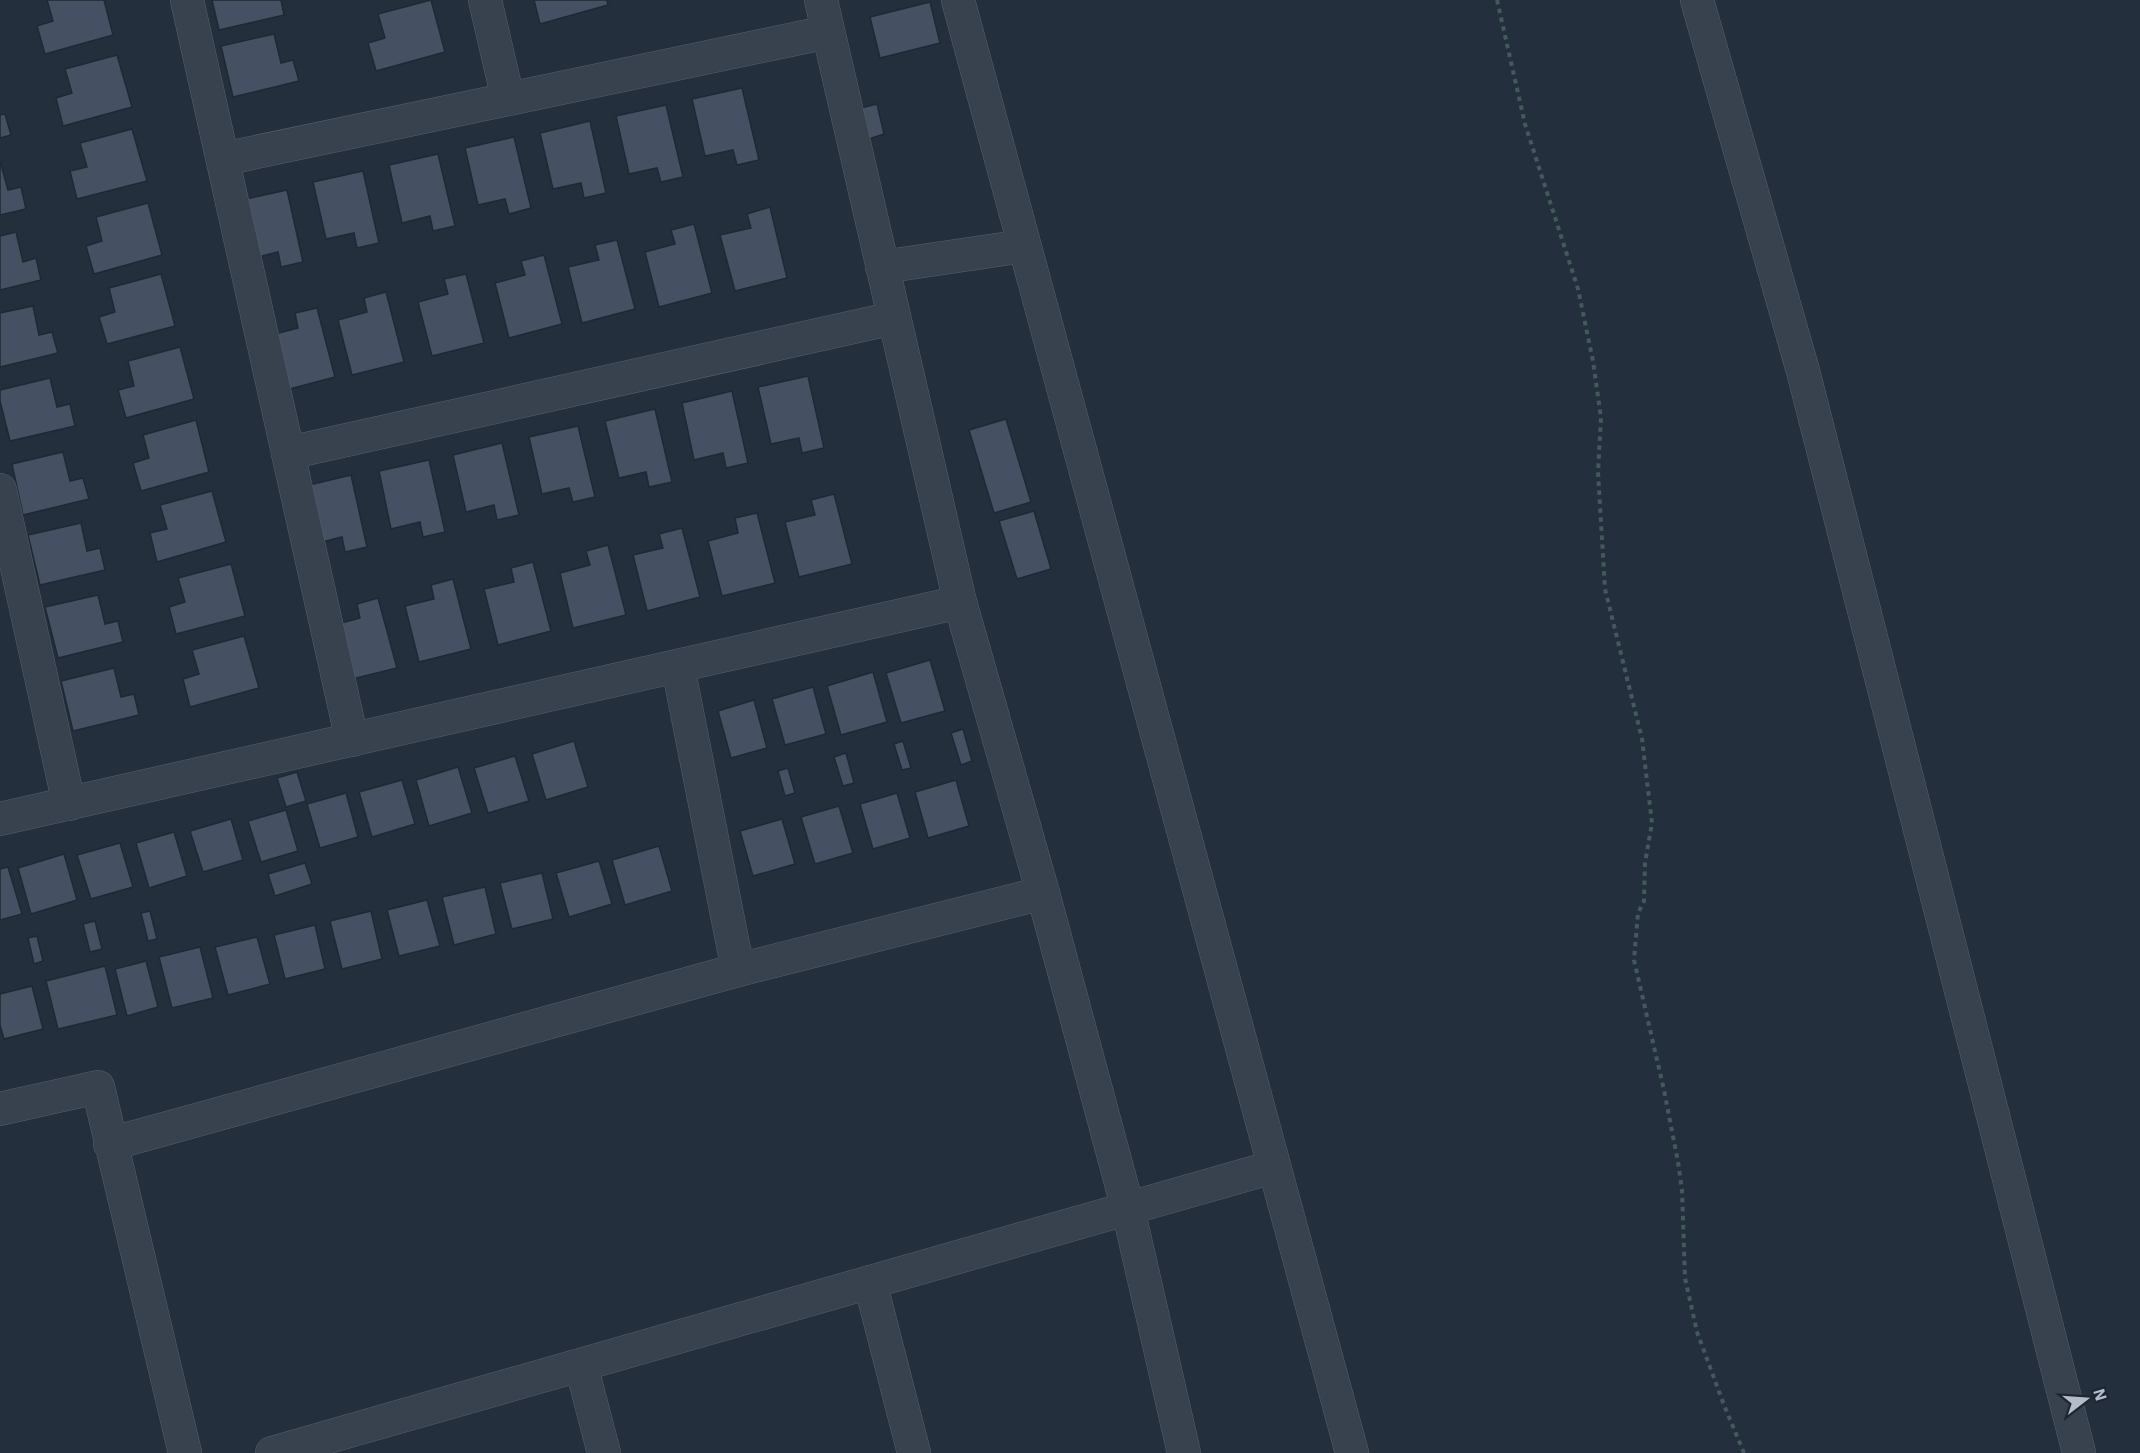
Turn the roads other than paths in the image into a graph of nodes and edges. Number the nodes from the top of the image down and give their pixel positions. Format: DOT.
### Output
graph roads {
  1 [pos="187,0"];
  2 [pos="485,0"];
  3 [pos="821,0"];
  4 [pos="958,0"];
  5 [pos="1697,0"];
  6 [pos="828,32"];
  7 [pos="507,99"];
  8 [pos="223,159"];
  9 [pos="1024,246"];
  10 [pos="882,267"];
  11 [pos="894,318"];
  12 [pos="288,453"];
  13 [pos="0,490"];
  14 [pos="960,602"];
  15 [pos="678,667"];
  16 [pos="352,740"];
  17 [pos="69,804"];
  18 [pos="0,819"];
  19 [pos="1043,893"];
  20 [pos="738,970"];
  21 [pos="0,1109"];
  22 [pos="110,1144"];
  23 [pos="1273,1167"];
  24 [pos="1128,1209"];
  25 [pos="870,1282"];
  26 [pos="581,1365"];
  27 [pos="185,1453"];
  28 [pos="272,1453"];
  29 [pos="604,1453"];
  30 [pos="914,1453"];
  31 [pos="1184,1453"];
  32 [pos="1352,1453"];
  33 [pos="2079,1453"];
  1 -- 8 [label="street"];
  2 -- 7 [label="street"];
  3 -- 6 [label="street"];
  4 -- 9 [label="street"];
  5 -- 33 [label="street"];
  6 -- 7 [label="street"];
  6 -- 10 [label="street"];
  7 -- 8 [label="street"];
  8 -- 12 [label="street"];
  9 -- 10 [label="street"];
  9 -- 23 [label="street"];
  10 -- 11 [label="street"];
  11 -- 12 [label="street"];
  11 -- 14 [label="street"];
  12 -- 16 [label="street"];
  13 -- 17 [label="street"];
  14 -- 15 [label="street"];
  14 -- 19 [label="street"];
  15 -- 16 [label="street"];
  15 -- 20 [label="street"];
  16 -- 17 [label="street"];
  17 -- 18 [label="street"];
  19 -- 20 [label="street"];
  19 -- 24 [label="street"];
  20 -- 22 [label="street"];
  21 -- 22 [label="street"];
  22 -- 27 [label="street"];
  23 -- 24 [label="street"];
  23 -- 32 [label="street"];
  24 -- 25 [label="street"];
  24 -- 31 [label="street"];
  25 -- 26 [label="street"];
  25 -- 30 [label="street"];
  26 -- 28 [label="street"];
  26 -- 29 [label="street"];
}
